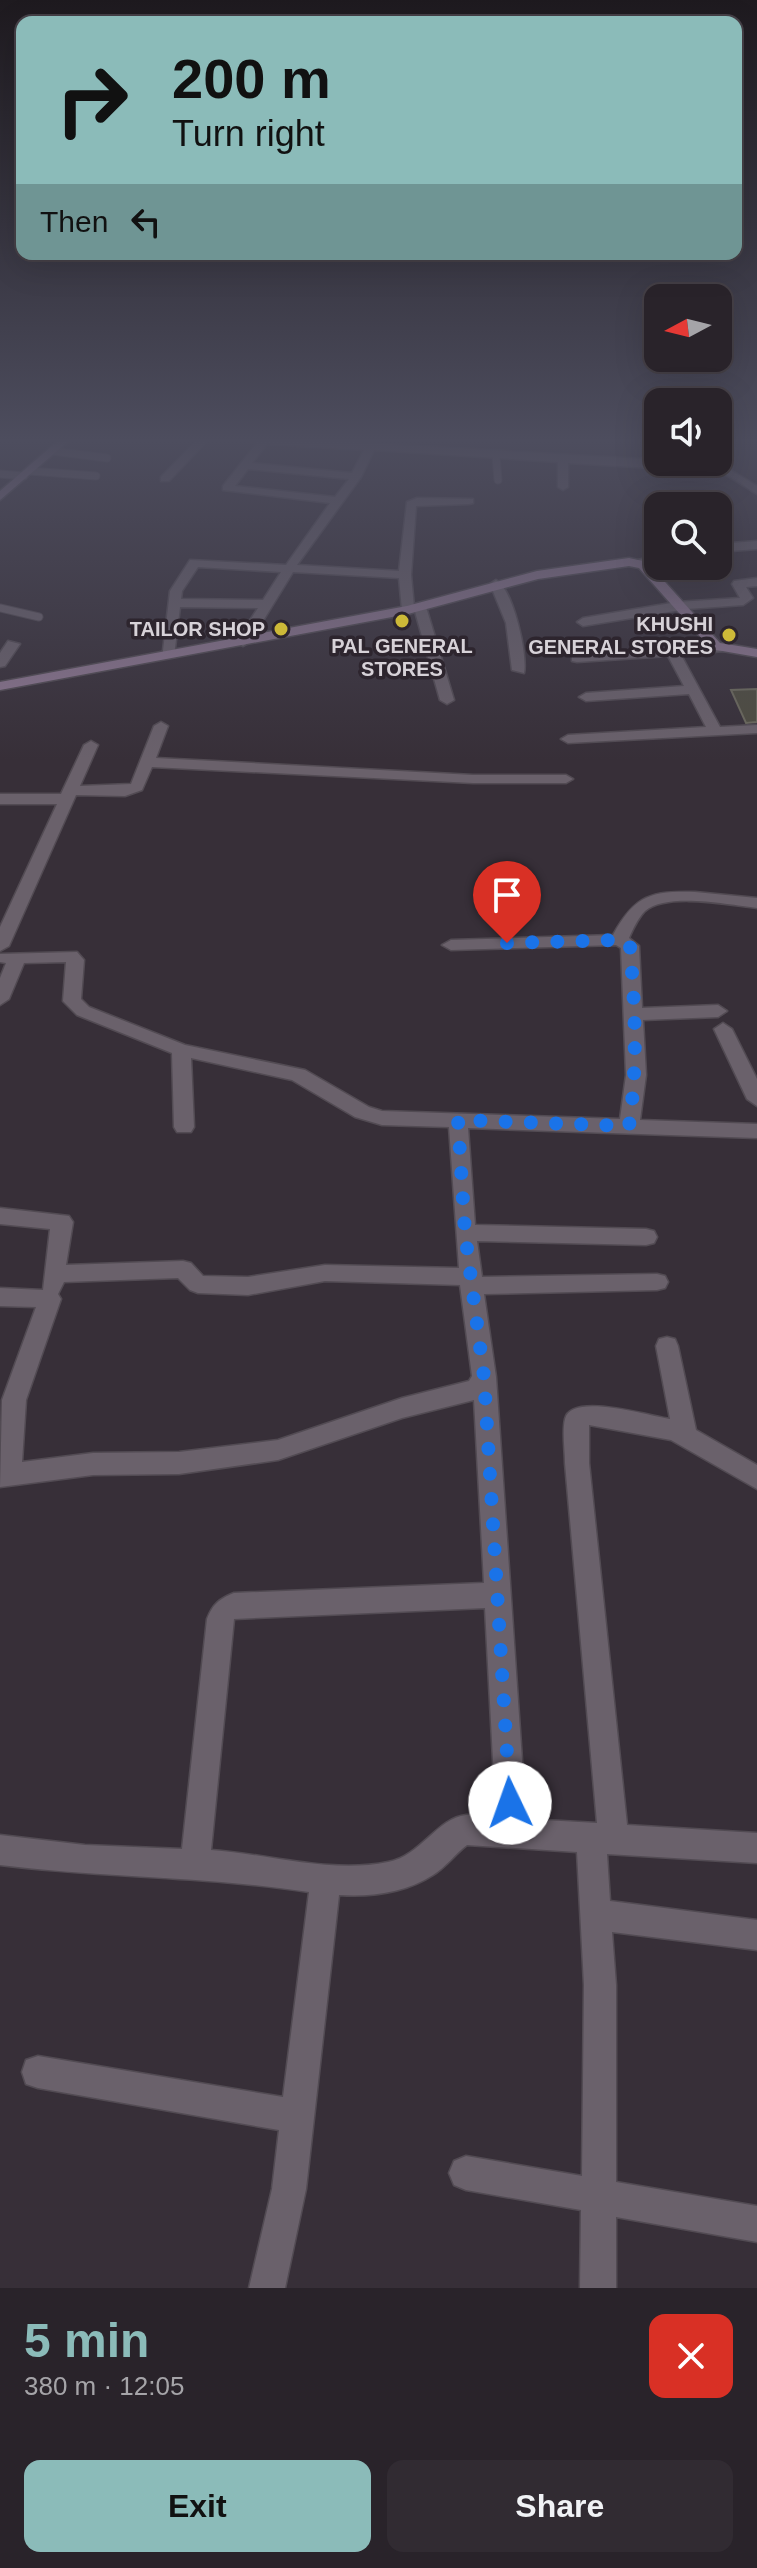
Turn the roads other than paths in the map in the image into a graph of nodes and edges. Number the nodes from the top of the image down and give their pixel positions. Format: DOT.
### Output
graph roads {
  1 [pos="306,546"];
  2 [pos="407,546"];
  3 [pos="644,561"];
  4 [pos="636,562"];
  5 [pos="290,568"];
  6 [pos="405,575"];
  7 [pos="757,582"];
  8 [pos="496,584"];
  9 [pos="174,603"];
  10 [pos="267,604"];
  11 [pos="679,607"];
  12 [pos="0,608"];
  13 [pos="414,608"];
  14 [pos="39,617"];
  15 [pos="583,622"];
  16 [pos="243,642"];
  17 [pos="13,644"];
  18 [pos="719,648"];
  19 [pos="673,653"];
  20 [pos="757,653"];
  21 [pos="167,656"];
  22 [pos="577,658"];
  23 [pos="0,663"];
  24 [pos="519,670"];
  25 [pos="0,686"];
  26 [pos="693,690"];
  27 [pos="586,697"];
  28 [pos="447,700"];
  29 [pos="161,726"];
  30 [pos="757,729"];
  31 [pos="715,730"];
  32 [pos="568,739"];
  33 [pos="91,745"];
  34 [pos="147,762"];
  35 [pos="566,779"];
  36 [pos="68,794"];
  37 [pos="0,799"];
  38 [pos="0,894"];
  39 [pos="23,894"];
  40 [pos="757,903"];
  41 [pos="619,940"];
  42 [pos="451,945"];
  43 [pos="0,946"];
  44 [pos="8,958"];
  45 [pos="0,999"];
  46 [pos="636,1014"];
  47 [pos="181,1050"];
  48 [pos="757,1099"];
  49 [pos="458,1120"];
  50 [pos="629,1126"];
  51 [pos="184,1127"];
  52 [pos="757,1131"];
  53 [pos="0,1216"];
  54 [pos="465,1233"];
  55 [pos="646,1237"];
  56 [pos="54,1274"];
  57 [pos="470,1281"];
  58 [pos="657,1282"];
  59 [pos="0,1297"];
  60 [pos="50,1299"];
  61 [pos="667,1346"];
  62 [pos="484,1377"];
  63 [pos="680,1433"];
  64 [pos="4,1475"];
  65 [pos="757,1478"];
  66 [pos="498,1595"];
  67 [pos="512,1833"];
  68 [pos="602,1837"];
  69 [pos="757,1848"];
  70 [pos="0,1850"];
  71 [pos="195,1865"];
  72 [pos="325,1882"];
  73 [pos="596,1915"];
  74 [pos="757,1935"];
  75 [pos="38,2072"];
  76 [pos="298,2116"];
  77 [pos="466,2173"];
  78 [pos="599,2196"];
  79 [pos="757,2224"];
  80 [pos="267,2288"];
  81 [pos="598,2288"];
  1 -- 5 [label="street"];
  2 -- 6 [label="street"];
  3 -- 4 [label="street"];
  4 -- 8 [label="street"];
  4 -- 11 [label="street"];
  5 -- 6 [label="street"];
  5 -- 9 [label="street"];
  5 -- 10 [label="street"];
  6 -- 13 [label="street"];
  7 -- 11 [label="street"];
  8 -- 13 [label="street"];
  8 -- 24 [label="street"];
  9 -- 10 [label="street"];
  9 -- 21 [label="street"];
  10 -- 16 [label="street"];
  11 -- 15 [label="street"];
  11 -- 18 [label="street"];
  12 -- 14 [label="lane"];
  13 -- 16 [label="street"];
  13 -- 28 [label="street"];
  16 -- 21 [label="street"];
  17 -- 23 [label="street"];
  18 -- 19 [label="street"];
  18 -- 20 [label="street"];
  19 -- 22 [label="street"];
  19 -- 26 [label="street"];
  21 -- 25 [label="street"];
  26 -- 27 [label="street"];
  26 -- 31 [label="street"];
  29 -- 34 [label="street"];
  30 -- 31 [label="street"];
  31 -- 32 [label="street"];
  33 -- 36 [label="street"];
  34 -- 35 [label="street"];
  34 -- 36 [label="street"];
  36 -- 37 [label="street"];
  36 -- 39 [label="street"];
  38 -- 39 [label="street"];
  39 -- 43 [label="street"];
  40 -- 41 [label="street"];
  41 -- 42 [label="street"];
  41 -- 46 [label="street"];
  44 -- 45 [label="street"];
  44 -- 47 [label="street"];
  46 -- 48 [label="street"];
  46 -- 50 [label="street"];
  47 -- 49 [label="street"];
  47 -- 51 [label="street"];
  49 -- 50 [label="street"];
  49 -- 54 [label="street"];
  50 -- 52 [label="street"];
  53 -- 56 [label="street"];
  54 -- 55 [label="street"];
  54 -- 57 [label="street"];
  56 -- 57 [label="street"];
  56 -- 60 [label="street"];
  57 -- 58 [label="street"];
  57 -- 62 [label="street"];
  59 -- 60 [label="street"];
  60 -- 64 [label="street"];
  61 -- 63 [label="street"];
  62 -- 64 [label="street"];
  62 -- 66 [label="street"];
  63 -- 65 [label="street"];
  63 -- 68 [label="street"];
  66 -- 67 [label="street"];
  66 -- 71 [label="street"];
  67 -- 68 [label="street"];
  67 -- 72 [label="street"];
  68 -- 69 [label="street"];
  68 -- 73 [label="street"];
  70 -- 71 [label="street"];
  71 -- 72 [label="street"];
  72 -- 76 [label="street"];
  73 -- 74 [label="street"];
  73 -- 78 [label="street"];
  75 -- 76 [label="street"];
  76 -- 80 [label="street"];
  77 -- 78 [label="street"];
  78 -- 79 [label="street"];
  78 -- 81 [label="street"];
}
